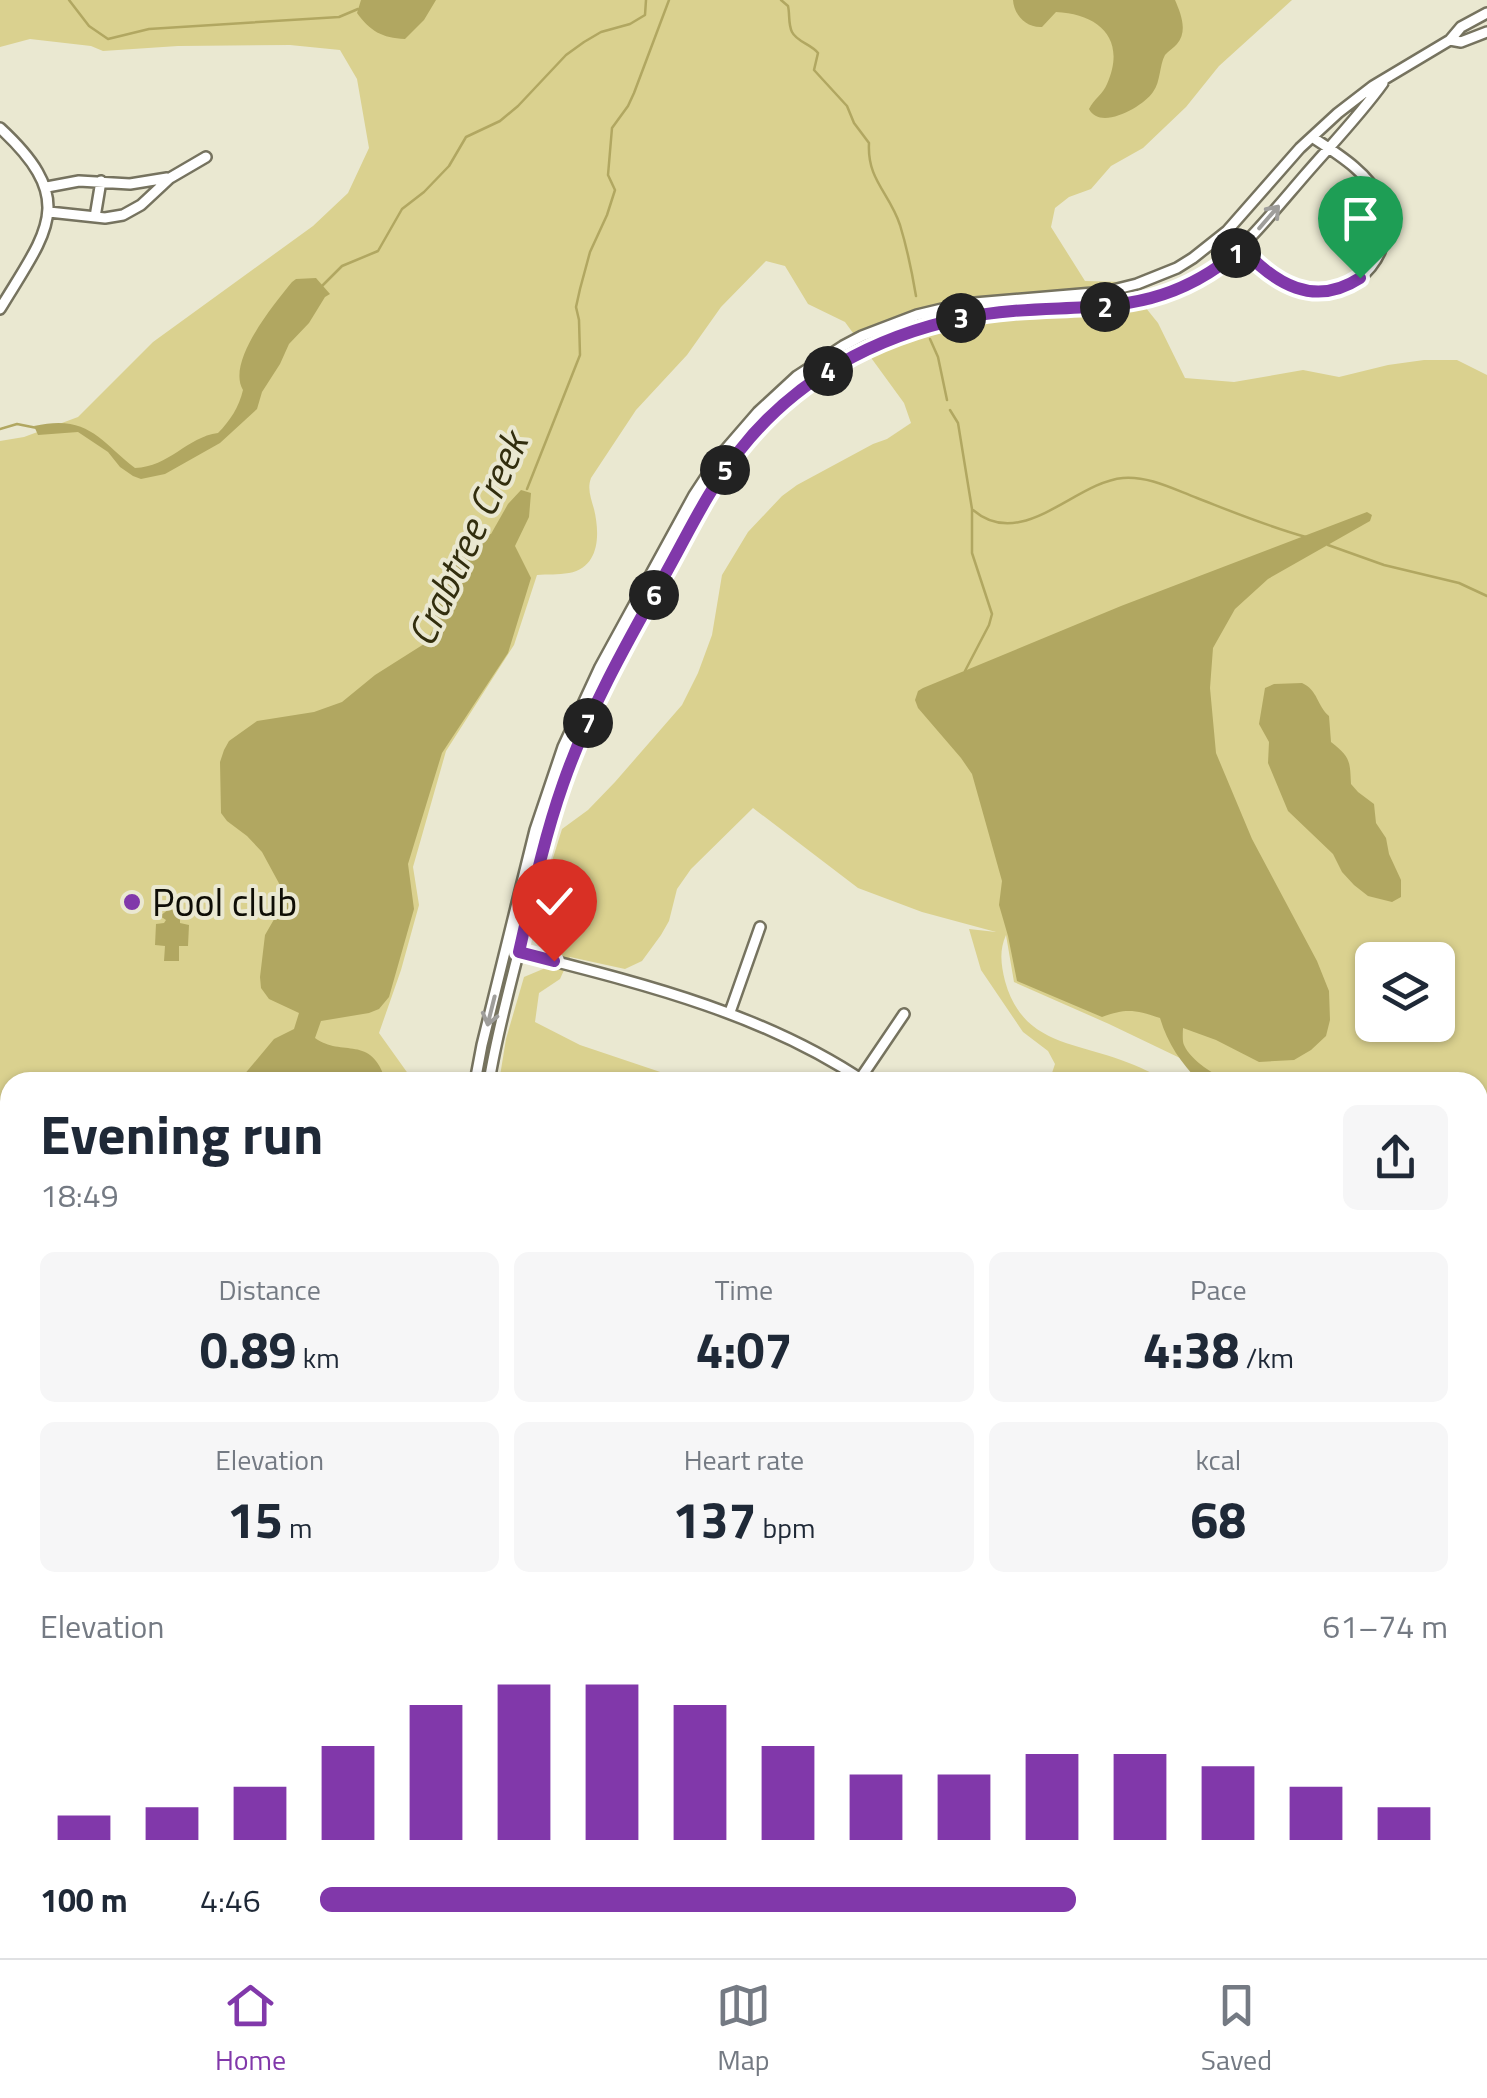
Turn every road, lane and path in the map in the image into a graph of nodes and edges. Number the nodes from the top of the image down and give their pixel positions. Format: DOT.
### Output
graph roads {
  1 [pos="1487,13"];
  2 [pos="1487,32"];
  3 [pos="1450,40"];
  4 [pos="1384,80"];
  5 [pos="0,128"];
  6 [pos="1312,137"];
  7 [pos="1329,148"];
  8 [pos="206,157"];
  9 [pos="170,178"];
  10 [pos="100,182"];
  11 [pos="47,186"];
  12 [pos="49,212"];
  13 [pos="95,217"];
  14 [pos="1227,231"];
  15 [pos="1242,248"];
  16 [pos="0,309"];
  17 [pos="760,927"];
  18 [pos="506,948"];
  19 [pos="519,952"];
  20 [pos="730,1012"];
  21 [pos="904,1014"];
  22 [pos="477,1072"];
  23 [pos="491,1072"];
  24 [pos="847,1072"];
  25 [pos="869,1072"];
  1 -- 3 [label="street"];
  2 -- 3 [label="street"];
  3 -- 4 [label="street"];
  4 -- 6 [label="street"];
  4 -- 7 [label="street"];
  5 -- 11 [label="street"];
  6 -- 7 [label="street"];
  6 -- 14 [label="street"];
  15 -- 7 [label="street, one-way"];
  7 -- 15 [label="street"];
  8 -- 9 [label="street"];
  9 -- 10 [label="street"];
  9 -- 13 [label="street"];
  10 -- 11 [label="street"];
  10 -- 13 [label="street"];
  11 -- 12 [label="street"];
  12 -- 13 [label="street"];
  12 -- 16 [label="street"];
  14 -- 15 [label="street"];
  14 -- 18 [label="street"];
  15 -- 19 [label="street"];
  17 -- 20 [label="street"];
  18 -- 19 [label="street"];
  18 -- 22 [label="street, one-way"];
  19 -- 20 [label="street"];
  19 -- 23 [label="street"];
  20 -- 24 [label="street"];
  21 -- 25 [label="street"];
}
